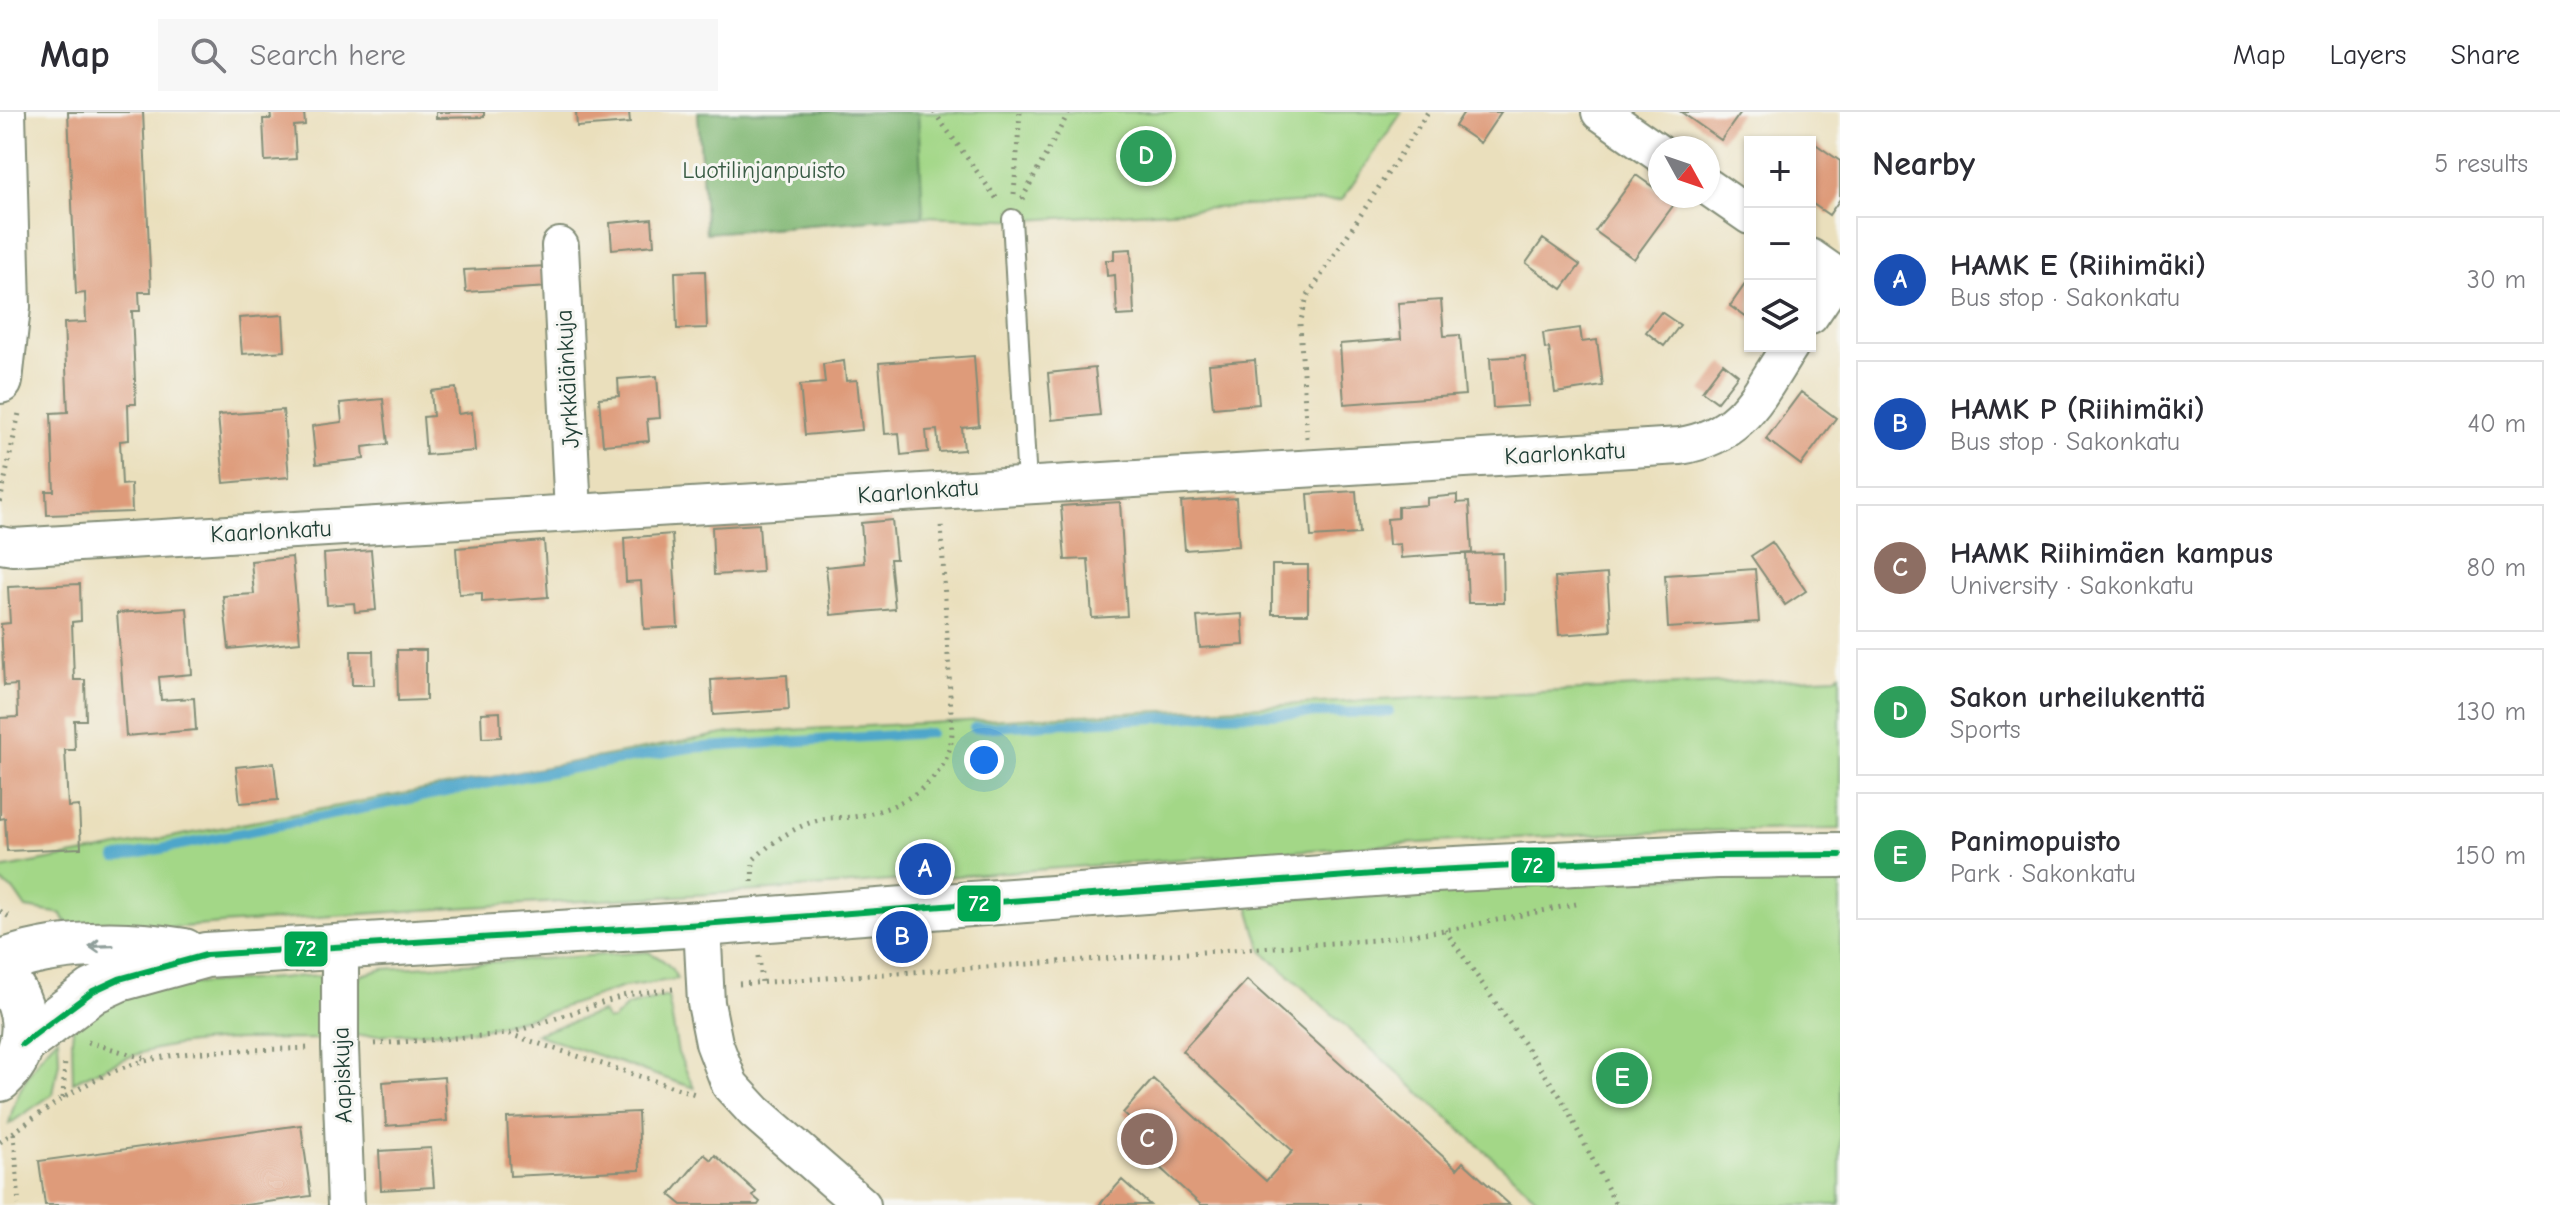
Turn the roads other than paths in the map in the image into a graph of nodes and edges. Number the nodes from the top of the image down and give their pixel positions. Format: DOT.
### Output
graph roads {
  1 [pos="3,112"];
  2 [pos="1600,112"];
  3 [pos="1648,146"];
  4 [pos="1720,195"];
  5 [pos="1744,212"];
  6 [pos="1012,219"];
  7 [pos="560,246"];
  8 [pos="1829,270"];
  9 [pos="1816,301"];
  10 [pos="1786,352"];
  11 [pos="0,381"];
  12 [pos="1027,484"];
  13 [pos="573,513"];
  14 [pos="0,545"];
  15 [pos="1840,855"];
  16 [pos="702,924"];
  17 [pos="340,946"];
  18 [pos="206,955"];
  19 [pos="0,963"];
  20 [pos="0,973"];
  21 [pos="11,1062"];
  22 [pos="346,1205"];
  23 [pos="862,1205"];
  1 -- 11 [label="street"];
  2 -- 3 [label="street"];
  4 -- 5 [label="street"];
  6 -- 12 [label="lane"];
  7 -- 13 [label="street, Jyrkkälänkuja"];
  8 -- 9 [label="street"];
  10 -- 12 [label="street, Kaarlonkatu"];
  12 -- 13 [label="street, Kaarlonkatu"];
  13 -- 14 [label="street, Kaarlonkatu"];
  15 -- 16 [label="street"];
  16 -- 17 [label="street"];
  16 -- 23 [label="street"];
  17 -- 18 [label="street"];
  17 -- 22 [label="street, Aapiskuja"];
  18 -- 19 [label="street, one-way"];
  18 -- 21 [label="street"];
  20 -- 21 [label="street"];
}
